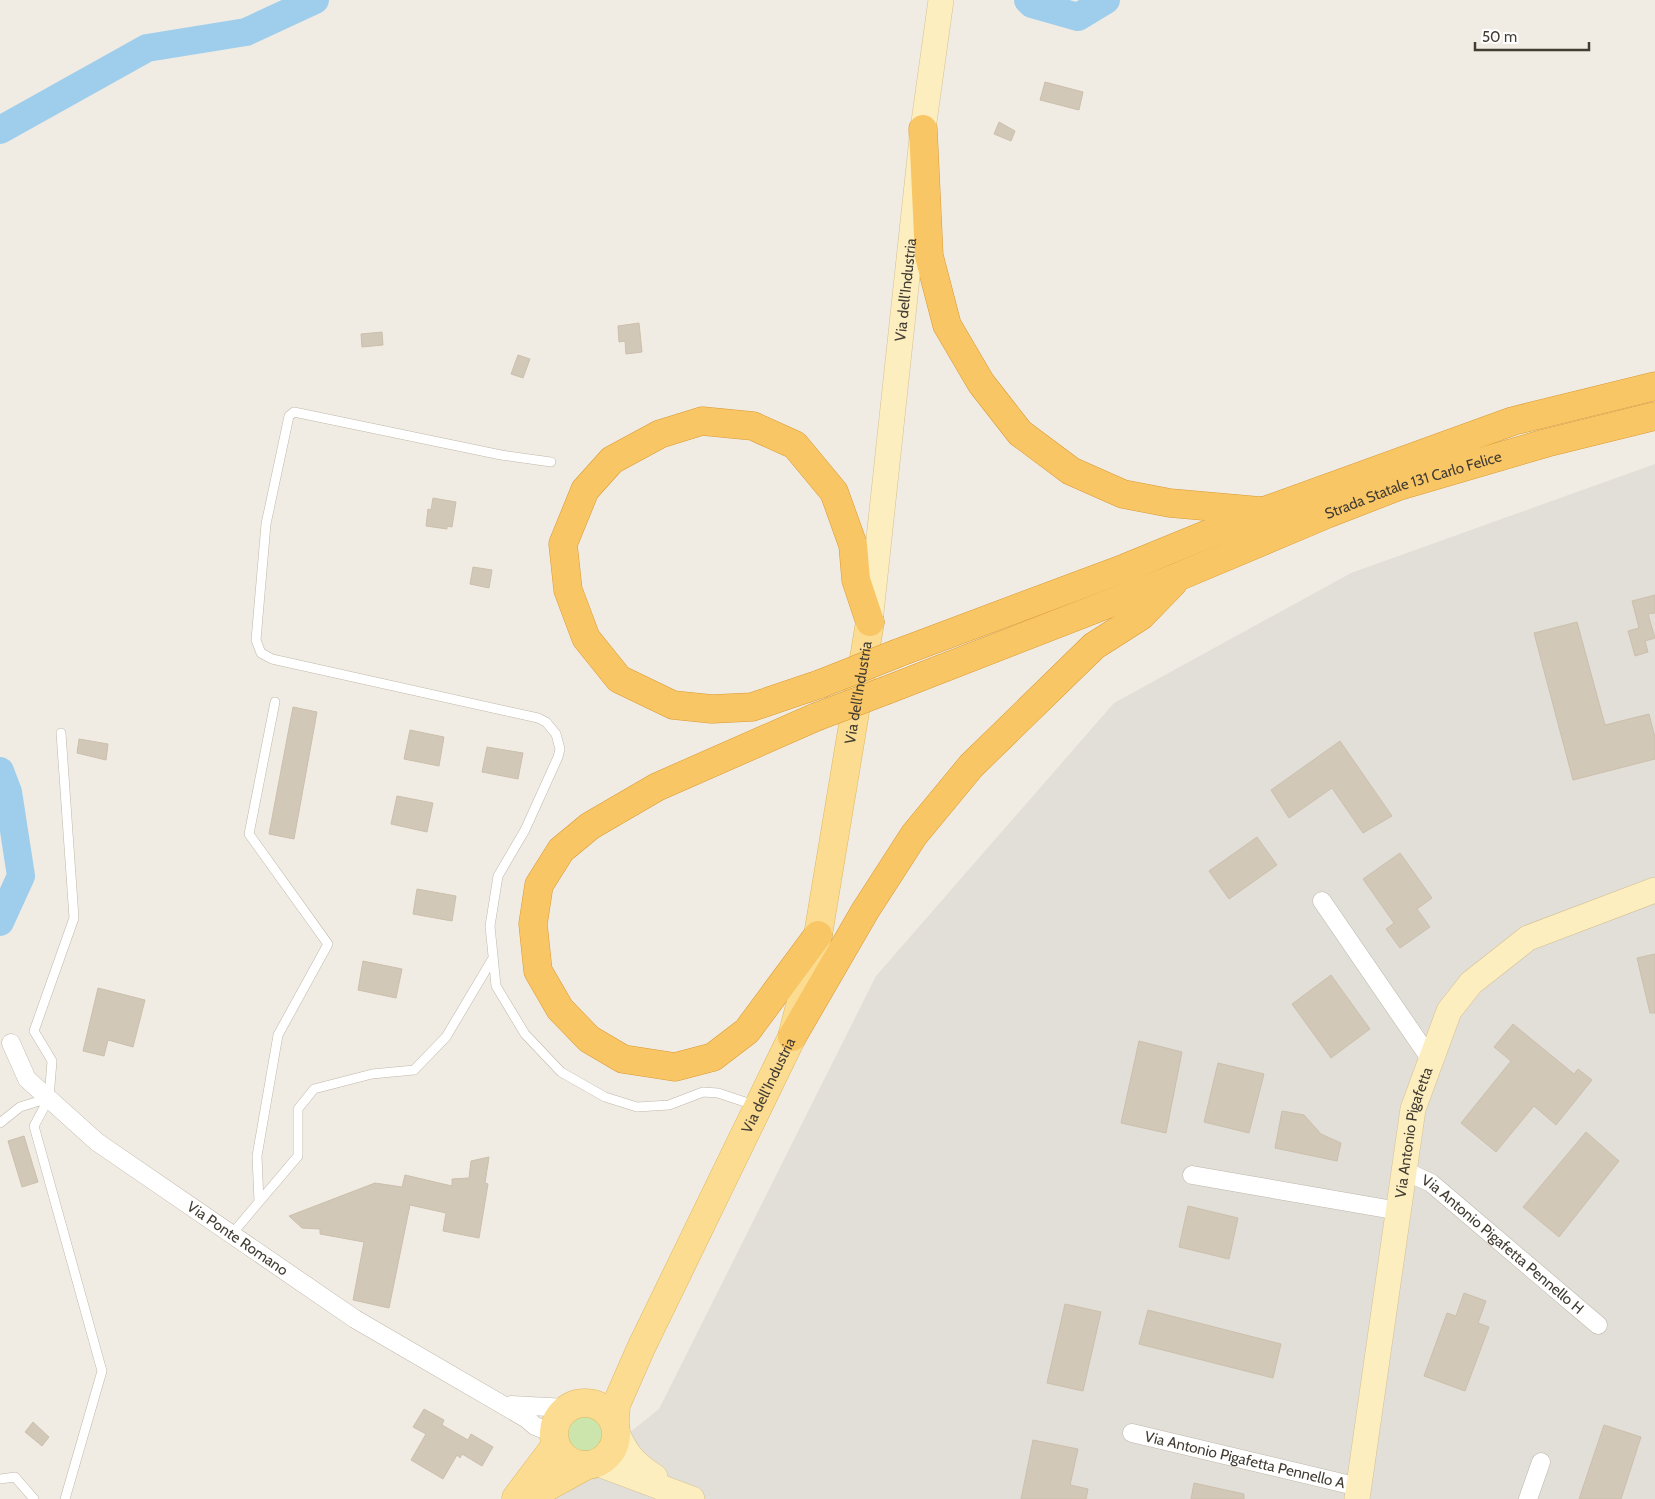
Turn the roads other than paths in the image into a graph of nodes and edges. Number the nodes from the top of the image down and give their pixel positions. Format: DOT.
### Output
graph roads {
  1 [pos="941,0"];
  2 [pos="923,129"];
  3 [pos="1655,386"];
  4 [pos="1655,416"];
  5 [pos="552,462"];
  6 [pos="1264,511"];
  7 [pos="1180,576"];
  8 [pos="870,622"];
  9 [pos="275,702"];
  10 [pos="61,733"];
  11 [pos="1655,890"];
  12 [pos="1322,901"];
  13 [pos="818,935"];
  14 [pos="493,958"];
  15 [pos="792,1037"];
  16 [pos="11,1043"];
  17 [pos="1431,1060"];
  18 [pos="49,1098"];
  19 [pos="760,1107"];
  20 [pos="0,1123"];
  21 [pos="1404,1170"];
  22 [pos="1192,1175"];
  23 [pos="260,1202"];
  24 [pos="1399,1211"];
  25 [pos="231,1235"];
  26 [pos="1598,1325"];
  27 [pos="641,1348"];
  28 [pos="494,1399"];
  29 [pos="576,1405"];
  30 [pos="616,1428"];
  31 [pos="1132,1433"];
  32 [pos="555,1439"];
  33 [pos="1541,1462"];
  34 [pos="592,1464"];
  35 [pos="0,1479"];
  36 [pos="1358,1493"];
  37 [pos="685,1496"];
  38 [pos="34,1499"];
  39 [pos="65,1499"];
  40 [pos="515,1499"];
  41 [pos="525,1499"];
  42 [pos="1528,1499"];
  1 -- 2 [label="main road, Via dell'Industria"];
  2 -- 6 [label="highway"];
  2 -- 8 [label="main road, Via dell'Industria"];
  3 -- 6 [label="highway, Strada Statale 131 Carlo Felice"];
  4 -- 7 [label="highway, Strada Statale 131 Carlo Felice"];
  5 -- 14 [label="lane"];
  6 -- 8 [label="highway, Strada Statale 131 Carlo Felice, bridge"];
  7 -- 13 [label="highway, Strada Statale 131 Carlo Felice, bridge"];
  7 -- 15 [label="highway"];
  8 -- 13 [label="main road, Via dell'Industria"];
  9 -- 23 [label="lane"];
  10 -- 18 [label="lane"];
  11 -- 17 [label="main road, Via Antonio Pigafetta"];
  12 -- 17 [label="street"];
  13 -- 15 [label="main road, Via dell'Industria"];
  14 -- 19 [label="lane"];
  14 -- 23 [label="lane"];
  15 -- 19 [label="main road, Via dell'Industria"];
  16 -- 18 [label="street, Via Ponte Romano"];
  17 -- 21 [label="main road, Via Antonio Pigafetta"];
  18 -- 20 [label="lane"];
  18 -- 25 [label="street, Via Ponte Romano"];
  18 -- 39 [label="lane"];
  19 -- 27 [label="main road, Via dell'Industria"];
  21 -- 24 [label="main road, Via Antonio Pigafetta"];
  21 -- 26 [label="street, Via Antonio Pigafetta Pennello H"];
  22 -- 24 [label="street"];
  23 -- 25 [label="lane"];
  24 -- 36 [label="main road, Via Antonio Pigafetta"];
  25 -- 28 [label="street, Via Ponte Romano"];
  27 -- 29 [label="main road, Via dell'Industria"];
  27 -- 30 [label="main road, Via dell'Industria"];
  28 -- 29 [label="street, Via Ponte Romano"];
  28 -- 32 [label="street, Via Ponte Romano"];
  29 -- 30 [label="main road"];
  29 -- 32 [label="main road"];
  30 -- 34 [label="main road"];
  30 -- 37 [label="main road"];
  31 -- 36 [label="street, Via Antonio Pigafetta Pennello A"];
  32 -- 34 [label="main road"];
  32 -- 40 [label="main road"];
  33 -- 42 [label="street"];
  34 -- 37 [label="main road"];
  34 -- 41 [label="main road"];
  35 -- 38 [label="lane"];
}
